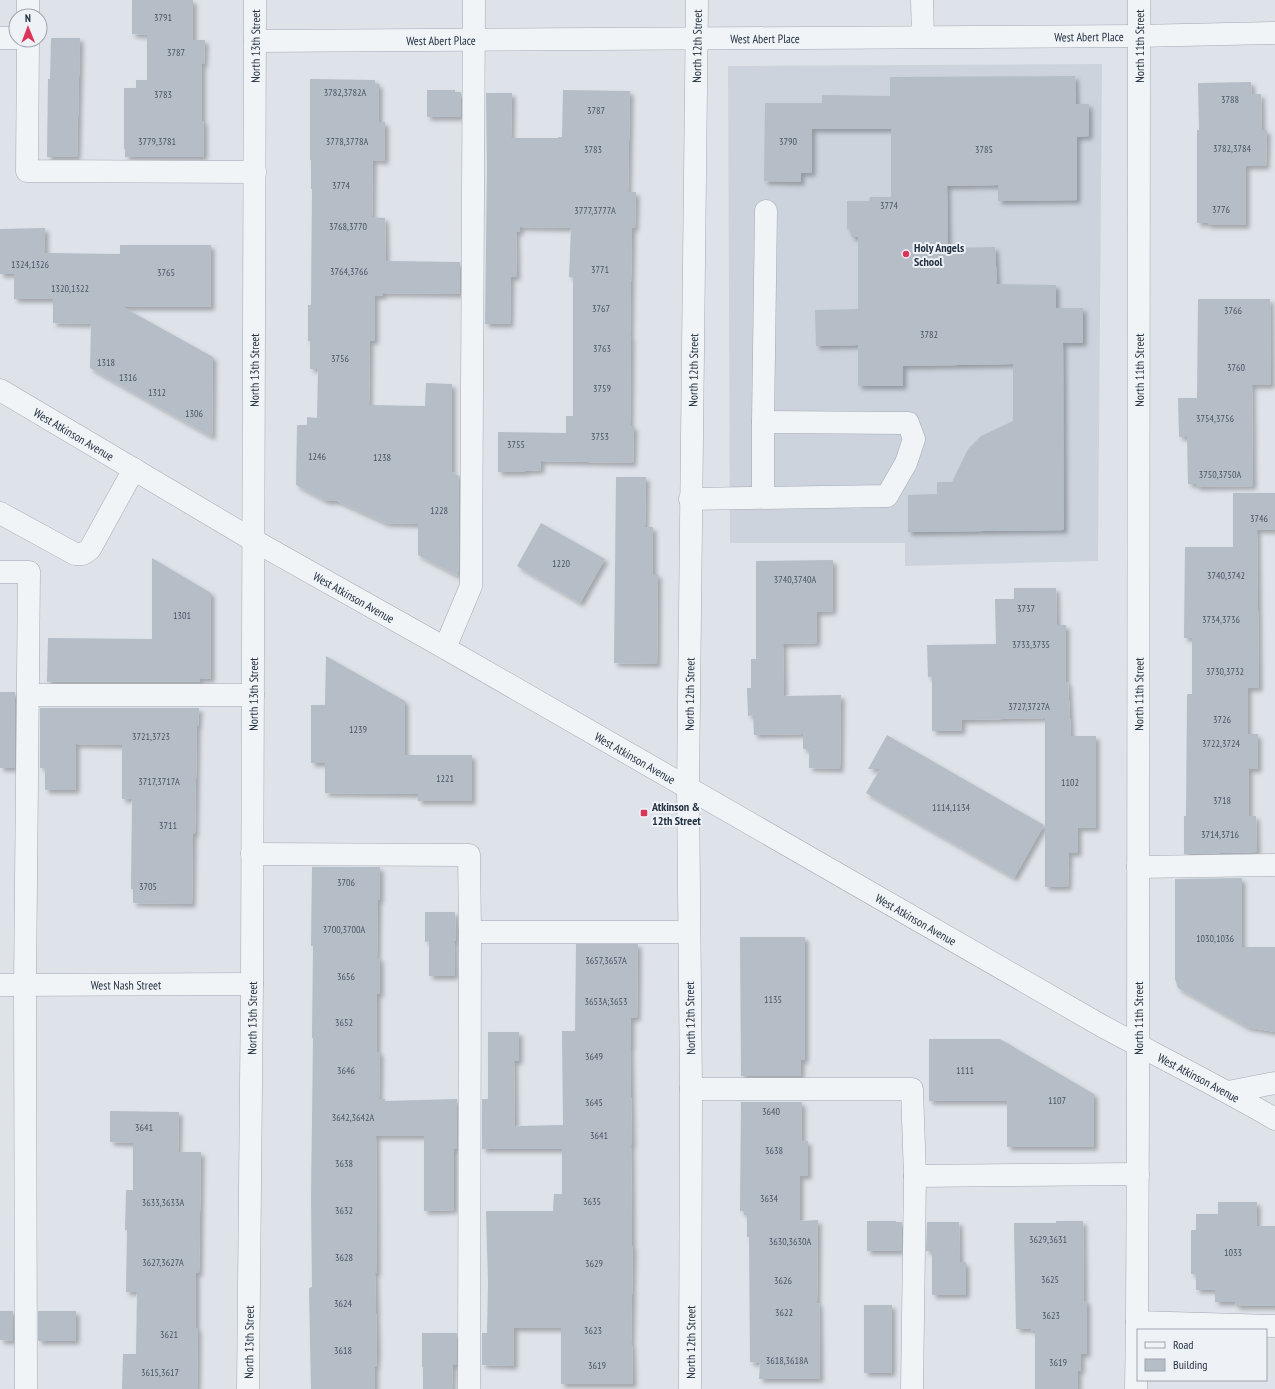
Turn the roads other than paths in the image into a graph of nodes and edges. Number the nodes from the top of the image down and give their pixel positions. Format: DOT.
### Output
graph roads {
  1 [pos="255,0"];
  2 [pos="474,0"];
  3 [pos="697,0"];
  4 [pos="922,0"];
  5 [pos="1138,0"];
  6 [pos="1275,33"];
  7 [pos="1138,36"];
  8 [pos="923,37"];
  9 [pos="473,39"];
  10 [pos="697,39"];
  11 [pos="255,41"];
  12 [pos="28,48"];
  13 [pos="255,172"];
  14 [pos="766,211"];
  15 [pos="0,390"];
  16 [pos="763,422"];
  17 [pos="134,469"];
  18 [pos="763,498"];
  19 [pos="690,499"];
  20 [pos="0,513"];
  21 [pos="254,540"];
  22 [pos="0,572"];
  23 [pos="446,648"];
  24 [pos="29,695"];
  25 [pos="253,695"];
  26 [pos="688,788"];
  27 [pos="252,854"];
  28 [pos="1275,865"];
  29 [pos="1138,867"];
  30 [pos="470,932"];
  31 [pos="689,932"];
  32 [pos="252,984"];
  33 [pos="0,985"];
  34 [pos="25,986"];
  35 [pos="1138,1045"];
  36 [pos="1275,1083"];
  37 [pos="691,1089"];
  38 [pos="1228,1092"];
  39 [pos="1275,1119"];
  40 [pos="1138,1174"];
  41 [pos="915,1176"];
  42 [pos="1137,1322"];
  43 [pos="1275,1326"];
  44 [pos="26,1389"];
  45 [pos="248,1389"];
  46 [pos="470,1389"];
  47 [pos="690,1389"];
  48 [pos="912,1389"];
  49 [pos="1136,1389"];
  1 -- 11 [label="street, North 13th Street"];
  2 -- 9 [label="street"];
  3 -- 10 [label="street, North 12th Street"];
  4 -- 8 [label="street"];
  5 -- 7 [label="street, North 11th Street"];
  6 -- 7 [label="street, West Abert Place"];
  7 -- 8 [label="street, West Abert Place"];
  7 -- 29 [label="street, North 11th Street"];
  8 -- 10 [label="street, West Abert Place"];
  9 -- 10 [label="street, West Abert Place"];
  9 -- 11 [label="street, West Abert Place"];
  9 -- 23 [label="street"];
  10 -- 19 [label="street, North 12th Street"];
  11 -- 13 [label="street, North 13th Street"];
  12 -- 13 [label="street"];
  13 -- 21 [label="street, North 13th Street"];
  14 -- 16 [label="street"];
  15 -- 17 [label="street, West Atkinson Avenue"];
  16 -- 18 [label="street"];
  16 -- 18 [label="street"];
  17 -- 20 [label="street"];
  17 -- 21 [label="street, West Atkinson Avenue"];
  18 -- 19 [label="street"];
  19 -- 26 [label="street, North 12th Street"];
  21 -- 23 [label="street, West Atkinson Avenue"];
  21 -- 25 [label="street, North 13th Street"];
  22 -- 24 [label="street"];
  23 -- 26 [label="street, West Atkinson Avenue"];
  24 -- 25 [label="street"];
  24 -- 34 [label="street"];
  25 -- 27 [label="street, North 13th Street"];
  26 -- 31 [label="street, North 12th Street"];
  26 -- 35 [label="street, West Atkinson Avenue"];
  27 -- 30 [label="street"];
  27 -- 32 [label="street, North 13th Street"];
  28 -- 29 [label="street"];
  29 -- 35 [label="street, North 11th Street"];
  30 -- 31 [label="street"];
  30 -- 46 [label="street"];
  31 -- 37 [label="street, North 12th Street"];
  32 -- 34 [label="street, West Nash Street"];
  32 -- 45 [label="street, North 13th Street"];
  33 -- 34 [label="street, West Nash Street"];
  34 -- 44 [label="street"];
  35 -- 38 [label="street, West Atkinson Avenue"];
  35 -- 40 [label="street, North 11th Street"];
  36 -- 38 [label="street"];
  37 -- 41 [label="street"];
  37 -- 47 [label="street, North 12th Street"];
  38 -- 39 [label="street, West Atkinson Avenue"];
  40 -- 41 [label="street"];
  40 -- 42 [label="street, North 11th Street"];
  41 -- 48 [label="street"];
  42 -- 43 [label="street"];
  42 -- 49 [label="street, North 11th Street"];
}
